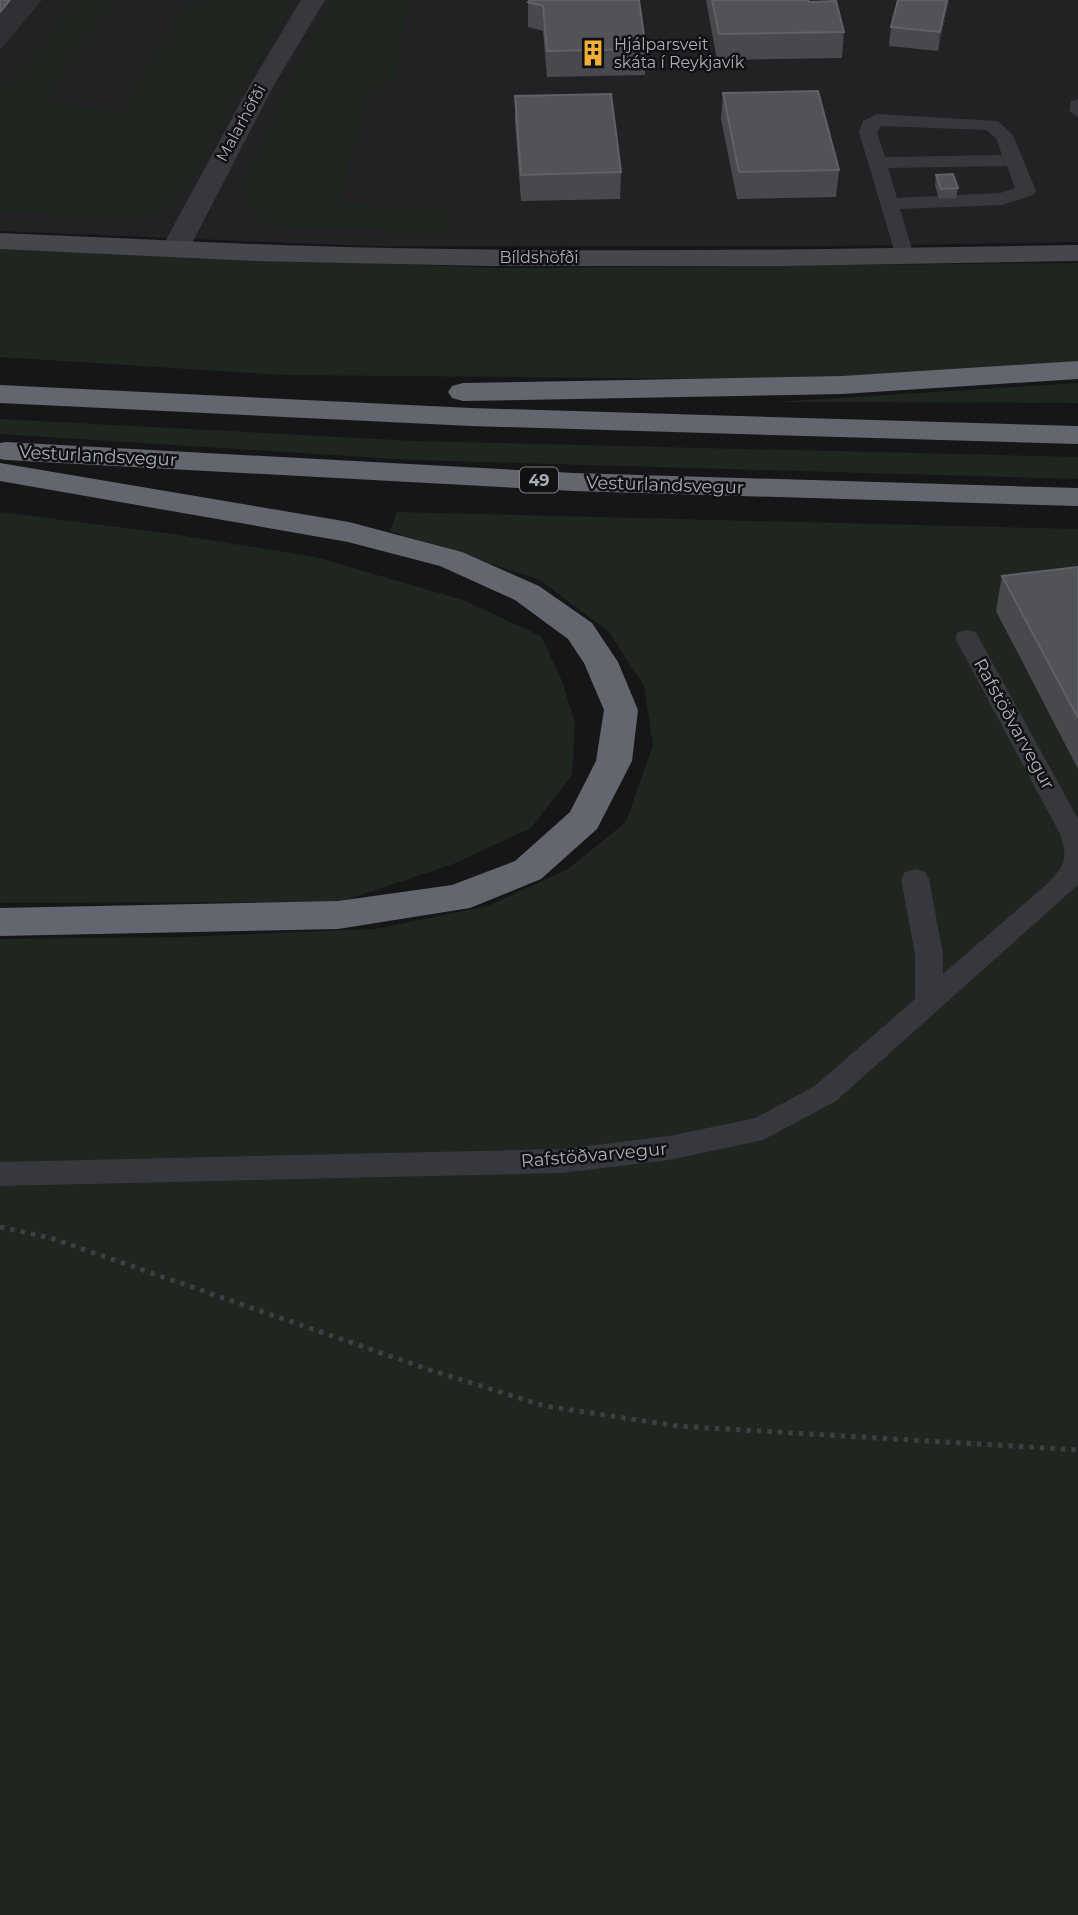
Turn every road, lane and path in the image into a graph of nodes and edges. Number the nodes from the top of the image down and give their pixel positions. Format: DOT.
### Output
graph roads {
  1 [pos="313,0"];
  2 [pos="1078,105"];
  3 [pos="1078,111"];
  4 [pos="1014,160"];
  5 [pos="877,163"];
  6 [pos="889,204"];
  7 [pos="0,222"];
  8 [pos="1078,233"];
  9 [pos="179,239"];
  10 [pos="0,241"];
  11 [pos="901,246"];
  12 [pos="1078,253"];
  13 [pos="1078,370"];
  14 [pos="0,394"];
  15 [pos="80,399"];
  16 [pos="1078,435"];
  17 [pos="0,450"];
  18 [pos="0,472"];
  19 [pos="1078,497"];
  20 [pos="967,638"];
  21 [pos="1078,849"];
  22 [pos="1078,855"];
  23 [pos="915,879"];
  24 [pos="0,922"];
  25 [pos="929,1003"];
  26 [pos="0,1174"];
  27 [pos="0,1227"];
  28 [pos="1078,1450"];
  1 -- 9 [label="street, Malarhöfði"];
  2 -- 3 [label="lane"];
  4 -- 5 [label="lane"];
  4 -- 5 [label="lane"];
  4 -- 6 [label="lane"];
  5 -- 6 [label="lane"];
  6 -- 11 [label="lane"];
  7 -- 9 [label="street, Bíldshöfði"];
  8 -- 11 [label="street, Bíldshöfði"];
  9 -- 10 [label="street, Bíldshöfði"];
  9 -- 11 [label="street, Bíldshöfði"];
  11 -- 12 [label="street, Bíldshöfði"];
  13 -- 15 [label="highway"];
  14 -- 15 [label="highway"];
  15 -- 16 [label="highway"];
  17 -- 19 [label="highway, Vesturlandsvegur / 49"];
  18 -- 24 [label="highway"];
  20 -- 21 [label="lane, Rafstöðvarvegur"];
  22 -- 25 [label="lane, Rafstöðvarvegur"];
  23 -- 25 [label="lane"];
  25 -- 26 [label="lane, Rafstöðvarvegur"];
  27 -- 28 [label="path"];
}
